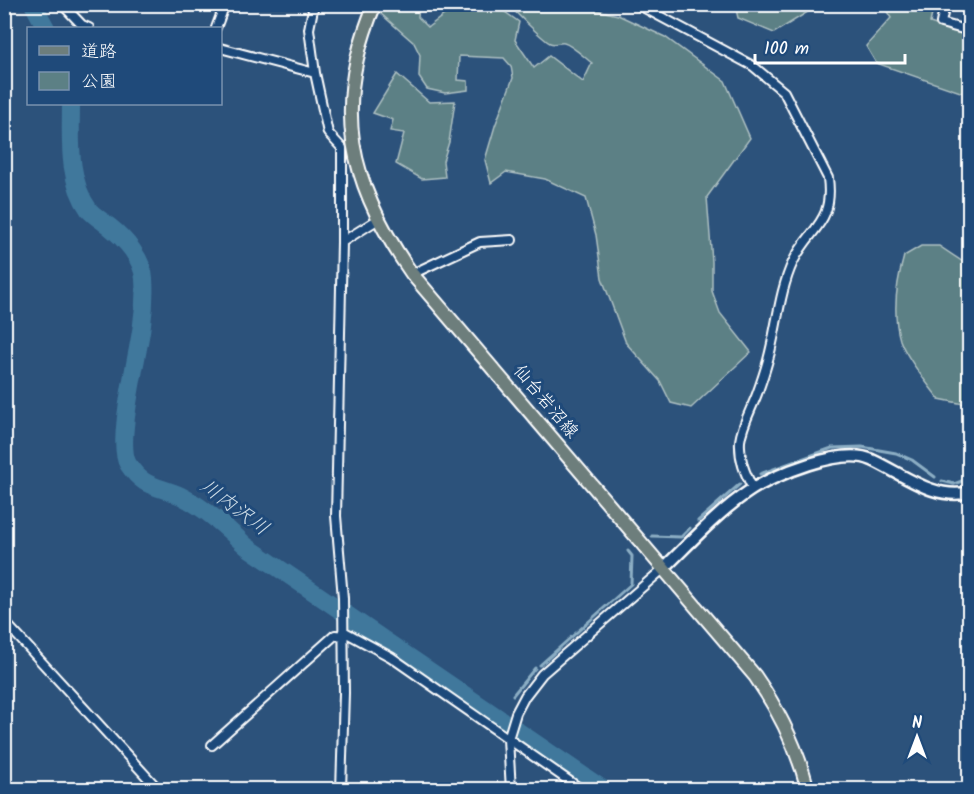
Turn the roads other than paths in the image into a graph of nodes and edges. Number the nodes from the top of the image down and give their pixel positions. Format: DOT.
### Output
graph roads {
  1 [pos="8,4"];
  2 [pos="62,4"];
  3 [pos="225,4"];
  4 [pos="314,4"];
  5 [pos="375,4"];
  6 [pos="637,4"];
  7 [pos="945,4"];
  8 [pos="4,8"];
  9 [pos="87,27"];
  10 [pos="216,27"];
  11 [pos="969,31"];
  12 [pos="222,49"];
  13 [pos="315,73"];
  14 [pos="377,220"];
  15 [pos="512,240"];
  16 [pos="342,242"];
  17 [pos="412,273"];
  18 [pos="753,489"];
  19 [pos="969,492"];
  20 [pos="663,569"];
  21 [pos="4,621"];
  22 [pos="343,630"];
  23 [pos="508,737"];
  24 [pos="212,745"];
  25 [pos="159,789"];
  26 [pos="341,789"];
  27 [pos="511,789"];
  28 [pos="582,789"];
  29 [pos="808,789"];
  1 -- 8 [label="street"];
  2 -- 9 [label="street"];
  3 -- 10 [label="street"];
  4 -- 13 [label="street"];
  5 -- 14 [label="main road, 仙台岩沼線"];
  6 -- 18 [label="street"];
  7 -- 11 [label="street"];
  12 -- 13 [label="street"];
  13 -- 16 [label="street"];
  14 -- 16 [label="street"];
  14 -- 17 [label="main road, 仙台岩沼線"];
  15 -- 17 [label="street"];
  16 -- 22 [label="street"];
  17 -- 20 [label="main road, 仙台岩沼線"];
  18 -- 19 [label="street"];
  18 -- 20 [label="street"];
  20 -- 23 [label="street"];
  20 -- 29 [label="main road, 仙台岩沼線"];
  21 -- 25 [label="street"];
  22 -- 23 [label="street"];
  22 -- 24 [label="street"];
  22 -- 26 [label="street"];
  23 -- 27 [label="street"];
  23 -- 28 [label="street"];
}
